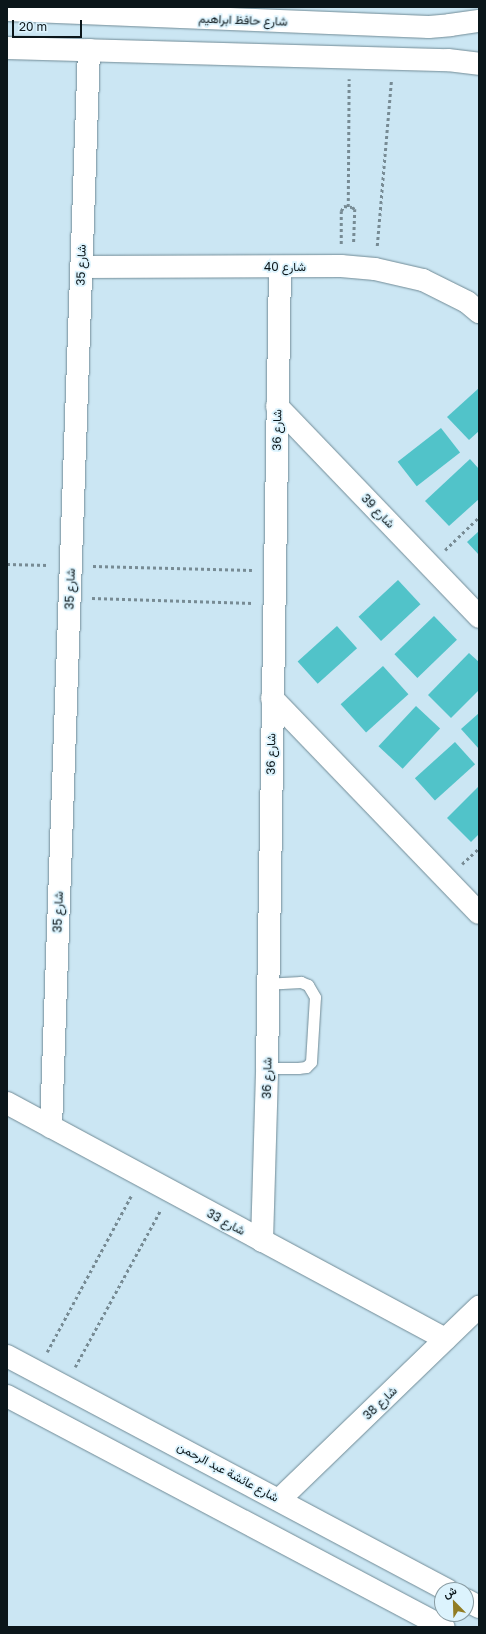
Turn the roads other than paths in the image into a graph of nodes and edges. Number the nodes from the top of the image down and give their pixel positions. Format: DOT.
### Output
graph roads {
  1 [pos="7,10"];
  2 [pos="479,20"];
  3 [pos="7,48"];
  4 [pos="88,50"];
  5 [pos="479,64"];
  6 [pos="81,267"];
  7 [pos="280,267"];
  8 [pos="479,312"];
  9 [pos="277,406"];
  10 [pos="479,617"];
  11 [pos="272,698"];
  12 [pos="479,913"];
  13 [pos="268,984"];
  14 [pos="267,1068"];
  15 [pos="7,1103"];
  16 [pos="51,1127"];
  17 [pos="262,1241"];
  18 [pos="479,1307"];
  19 [pos="446,1339"];
  20 [pos="7,1356"];
  21 [pos="7,1396"];
  22 [pos="280,1499"];
  23 [pos="434,1582"];
  24 [pos="444,1627"];
  1 -- 2 [label="street, شارع حافظ ابراهيم"];
  3 -- 4 [label="street"];
  4 -- 5 [label="street"];
  4 -- 6 [label="street, شارع 35"];
  6 -- 7 [label="street, شارع 40"];
  6 -- 16 [label="street, شارع 35"];
  7 -- 8 [label="street, شارع 40"];
  7 -- 9 [label="street, شارع 36"];
  9 -- 10 [label="street, شارع 39"];
  9 -- 11 [label="street, شارع 36"];
  11 -- 12 [label="street"];
  11 -- 13 [label="street, شارع 36"];
  13 -- 14 [label="street, شارع 36"];
  13 -- 14 [label="lane"];
  14 -- 17 [label="street, شارع 36"];
  15 -- 16 [label="street, شارع 33"];
  16 -- 17 [label="street, شارع 33"];
  17 -- 19 [label="street, شارع 33"];
  18 -- 19 [label="street, شارع 38"];
  19 -- 22 [label="street, شارع 38"];
  20 -- 22 [label="street, شارع عائشة عبد الرحمن"];
  21 -- 24 [label="street"];
  22 -- 23 [label="street, شارع عائشة عبد الرحمن"];
}
